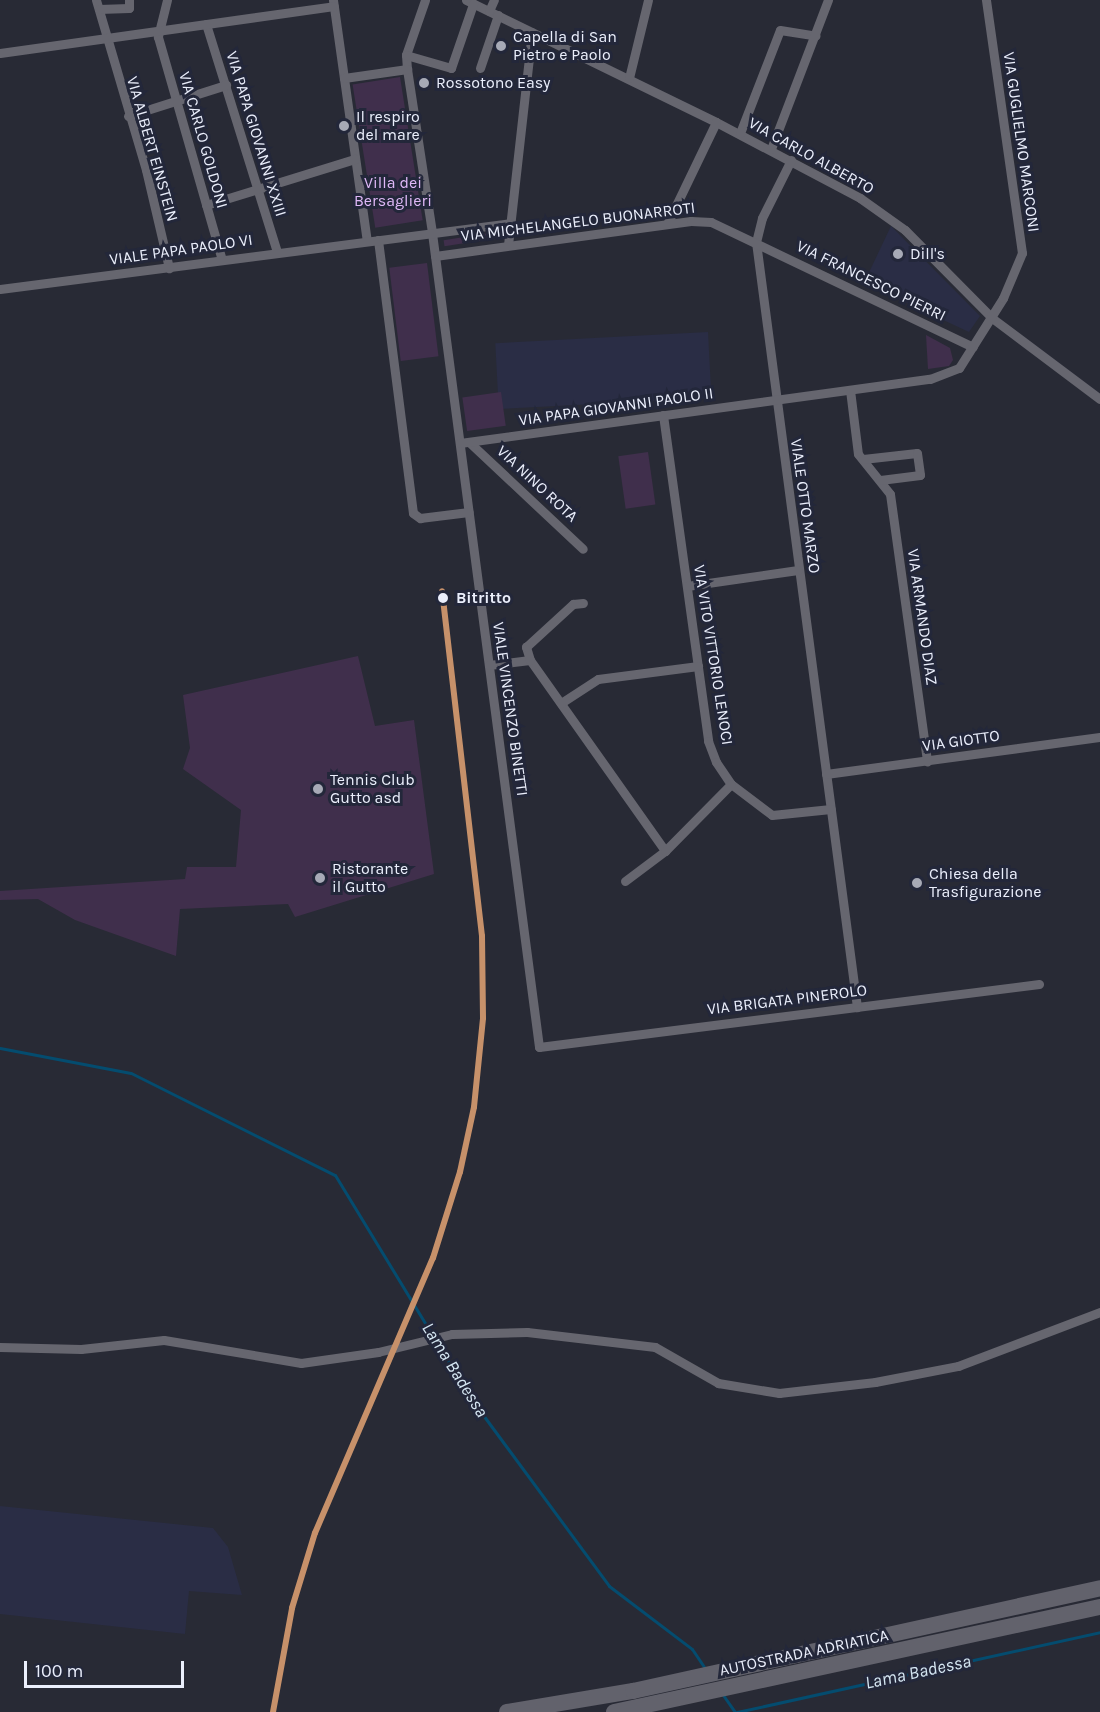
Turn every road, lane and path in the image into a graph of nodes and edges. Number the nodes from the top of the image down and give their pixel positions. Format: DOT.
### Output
graph roads {
  1 [pos="129,0"];
  2 [pos="167,0"];
  3 [pos="425,0"];
  4 [pos="494,0"];
  5 [pos="648,0"];
  6 [pos="828,0"];
  7 [pos="986,0"];
  8 [pos="470,2"];
  9 [pos="333,3"];
  10 [pos="97,5"];
  11 [pos="494,13"];
  12 [pos="206,24"];
  13 [pos="159,29"];
  14 [pos="532,32"];
  15 [pos="816,36"];
  16 [pos="105,39"];
  17 [pos="0,53"];
  18 [pos="406,55"];
  19 [pos="480,68"];
  20 [pos="407,69"];
  21 [pos="344,78"];
  22 [pos="629,78"];
  23 [pos="226,86"];
  24 [pos="177,101"];
  25 [pos="128,116"];
  26 [pos="716,122"];
  27 [pos="740,133"];
  28 [pos="771,149"];
  29 [pos="355,159"];
  30 [pos="791,160"];
  31 [pos="258,190"];
  32 [pos="206,205"];
  33 [pos="511,223"];
  34 [pos="667,224"];
  35 [pos="432,233"];
  36 [pos="378,240"];
  37 [pos="367,241"];
  38 [pos="756,242"];
  39 [pos="508,245"];
  40 [pos="278,252"];
  41 [pos="435,256"];
  42 [pos="222,260"];
  43 [pos="169,268"];
  44 [pos="0,289"];
  45 [pos="992,318"];
  46 [pos="973,347"];
  47 [pos="850,390"];
  48 [pos="1100,399"];
  49 [pos="776,400"];
  50 [pos="663,415"];
  51 [pos="464,442"];
  52 [pos="863,459"];
  53 [pos="880,480"];
  54 [pos="469,512"];
  55 [pos="583,549"];
  56 [pos="798,570"];
  57 [pos="687,586"];
  58 [pos="583,603"];
  59 [pos="530,660"];
  60 [pos="489,665"];
  61 [pos="698,666"];
  62 [pos="561,704"];
  63 [pos="1100,737"];
  64 [pos="927,761"];
  65 [pos="826,774"];
  66 [pos="731,784"];
  67 [pos="831,809"];
  68 [pos="665,851"];
  69 [pos="625,880"];
  70 [pos="1039,984"];
  71 [pos="856,1007"];
  72 [pos="539,1047"];
  73 [pos="1100,1312"];
  74 [pos="0,1347"];
  75 [pos="1100,1588"];
  76 [pos="1100,1607"];
  77 [pos="507,1712"];
  78 [pos="614,1712"];
  1 -- 10 [label="street"];
  2 -- 13 [label="street"];
  3 -- 18 [label="street"];
  4 -- 11 [label="street"];
  5 -- 22 [label="street"];
  6 -- 15 [label="street"];
  7 -- 45 [label="street, VIA GUGLIELMO MARCONI"];
  8 -- 11 [label="street, VIA CARLO ALBERTO"];
  8 -- 18 [label="street"];
  9 -- 12 [label="street"];
  9 -- 21 [label="street"];
  10 -- 16 [label="street, VIA ALBERT EINSTEIN"];
  11 -- 14 [label="street, VIA CARLO ALBERTO"];
  11 -- 19 [label="street"];
  12 -- 13 [label="street"];
  12 -- 23 [label="street, VIA PAPA GIOVANNI XXIII"];
  13 -- 16 [label="street"];
  13 -- 24 [label="street, VIA CARLO GOLDONI"];
  14 -- 22 [label="street, VIA CARLO ALBERTO"];
  14 -- 33 [label="street"];
  15 -- 27 [label="street"];
  15 -- 28 [label="street"];
  16 -- 17 [label="street"];
  16 -- 25 [label="street, VIA ALBERT EINSTEIN"];
  18 -- 20 [label="street, VIALE VINCENZO BINETTI"];
  20 -- 21 [label="street"];
  20 -- 35 [label="street, VIALE VINCENZO BINETTI"];
  21 -- 29 [label="street"];
  22 -- 26 [label="street, VIA CARLO ALBERTO"];
  23 -- 24 [label="street"];
  23 -- 31 [label="street, VIA PAPA GIOVANNI XXIII"];
  24 -- 25 [label="street"];
  24 -- 32 [label="street, VIA CARLO GOLDONI"];
  25 -- 43 [label="street, VIA ALBERT EINSTEIN"];
  26 -- 27 [label="street, VIA CARLO ALBERTO"];
  26 -- 34 [label="street"];
  27 -- 28 [label="street, VIA CARLO ALBERTO"];
  28 -- 30 [label="street, VIA CARLO ALBERTO"];
  29 -- 31 [label="street"];
  29 -- 37 [label="street"];
  30 -- 38 [label="street"];
  30 -- 45 [label="street, VIA CARLO ALBERTO"];
  31 -- 32 [label="street"];
  31 -- 40 [label="street, VIA PAPA GIOVANNI XXIII"];
  32 -- 42 [label="street, VIA CARLO GOLDONI"];
  33 -- 35 [label="street, VIALE PAPA PAOLO VI"];
  33 -- 39 [label="street"];
  34 -- 38 [label="street, VIA MICHELANGELO BUONARROTI"];
  34 -- 39 [label="street, VIA MICHELANGELO BUONARROTI"];
  35 -- 36 [label="street, VIALE PAPA PAOLO VI"];
  35 -- 41 [label="street, VIALE VINCENZO BINETTI"];
  36 -- 37 [label="street, VIALE PAPA PAOLO VI"];
  36 -- 54 [label="street"];
  37 -- 40 [label="street, VIALE PAPA PAOLO VI"];
  38 -- 46 [label="street, VIA FRANCESCO PIERRI"];
  38 -- 49 [label="street, VIALE OTTO MARZO"];
  39 -- 41 [label="street, VIA MICHELANGELO BUONARROTI"];
  40 -- 42 [label="street, VIALE PAPA PAOLO VI"];
  41 -- 51 [label="street, VIALE VINCENZO BINETTI"];
  42 -- 43 [label="street, VIALE PAPA PAOLO VI"];
  43 -- 44 [label="street, VIALE PAPA PAOLO VI"];
  45 -- 46 [label="street, VIA GUGLIELMO MARCONI"];
  45 -- 48 [label="street, VIA CARLO ALBERTO"];
  46 -- 47 [label="street, VIA GUGLIELMO MARCONI"];
  47 -- 49 [label="street, VIA PAPA GIOVANNI PAOLO II"];
  47 -- 52 [label="street, VIA ARMANDO DIAZ"];
  49 -- 50 [label="street, VIA PAPA GIOVANNI PAOLO II"];
  49 -- 56 [label="street, VIALE OTTO MARZO"];
  50 -- 51 [label="street, VIA PAPA GIOVANNI PAOLO II"];
  50 -- 57 [label="street, VIA VITO VITTORIO LENOCI"];
  51 -- 54 [label="street, VIALE VINCENZO BINETTI"];
  51 -- 55 [label="street, VIA NINO ROTA"];
  52 -- 53 [label="street, VIA ARMANDO DIAZ"];
  52 -- 53 [label="street"];
  53 -- 64 [label="street, VIA ARMANDO DIAZ"];
  54 -- 60 [label="street, VIALE VINCENZO BINETTI"];
  56 -- 57 [label="street"];
  56 -- 65 [label="street, VIALE OTTO MARZO"];
  57 -- 61 [label="street, VIA VITO VITTORIO LENOCI"];
  58 -- 59 [label="street"];
  59 -- 60 [label="street"];
  59 -- 62 [label="street"];
  60 -- 72 [label="street, VIALE VINCENZO BINETTI"];
  61 -- 62 [label="street"];
  61 -- 66 [label="street, VIA VITO VITTORIO LENOCI"];
  62 -- 68 [label="street"];
  63 -- 64 [label="street, VIA GIOTTO"];
  64 -- 65 [label="street, VIA GIOTTO"];
  65 -- 67 [label="street, VIALE OTTO MARZO"];
  66 -- 67 [label="street, VIA VITO VITTORIO LENOCI"];
  66 -- 68 [label="street"];
  67 -- 71 [label="street, VIALE OTTO MARZO"];
  68 -- 69 [label="street"];
  70 -- 71 [label="street, VIA BRIGATA PINEROLO"];
  71 -- 72 [label="street, VIA BRIGATA PINEROLO"];
  73 -- 74 [label="street"];
  75 -- 77 [label="highway, AUTOSTRADA ADRIATICA"];
  76 -- 78 [label="highway, AUTOSTRADA ADRIATICA"];
}
